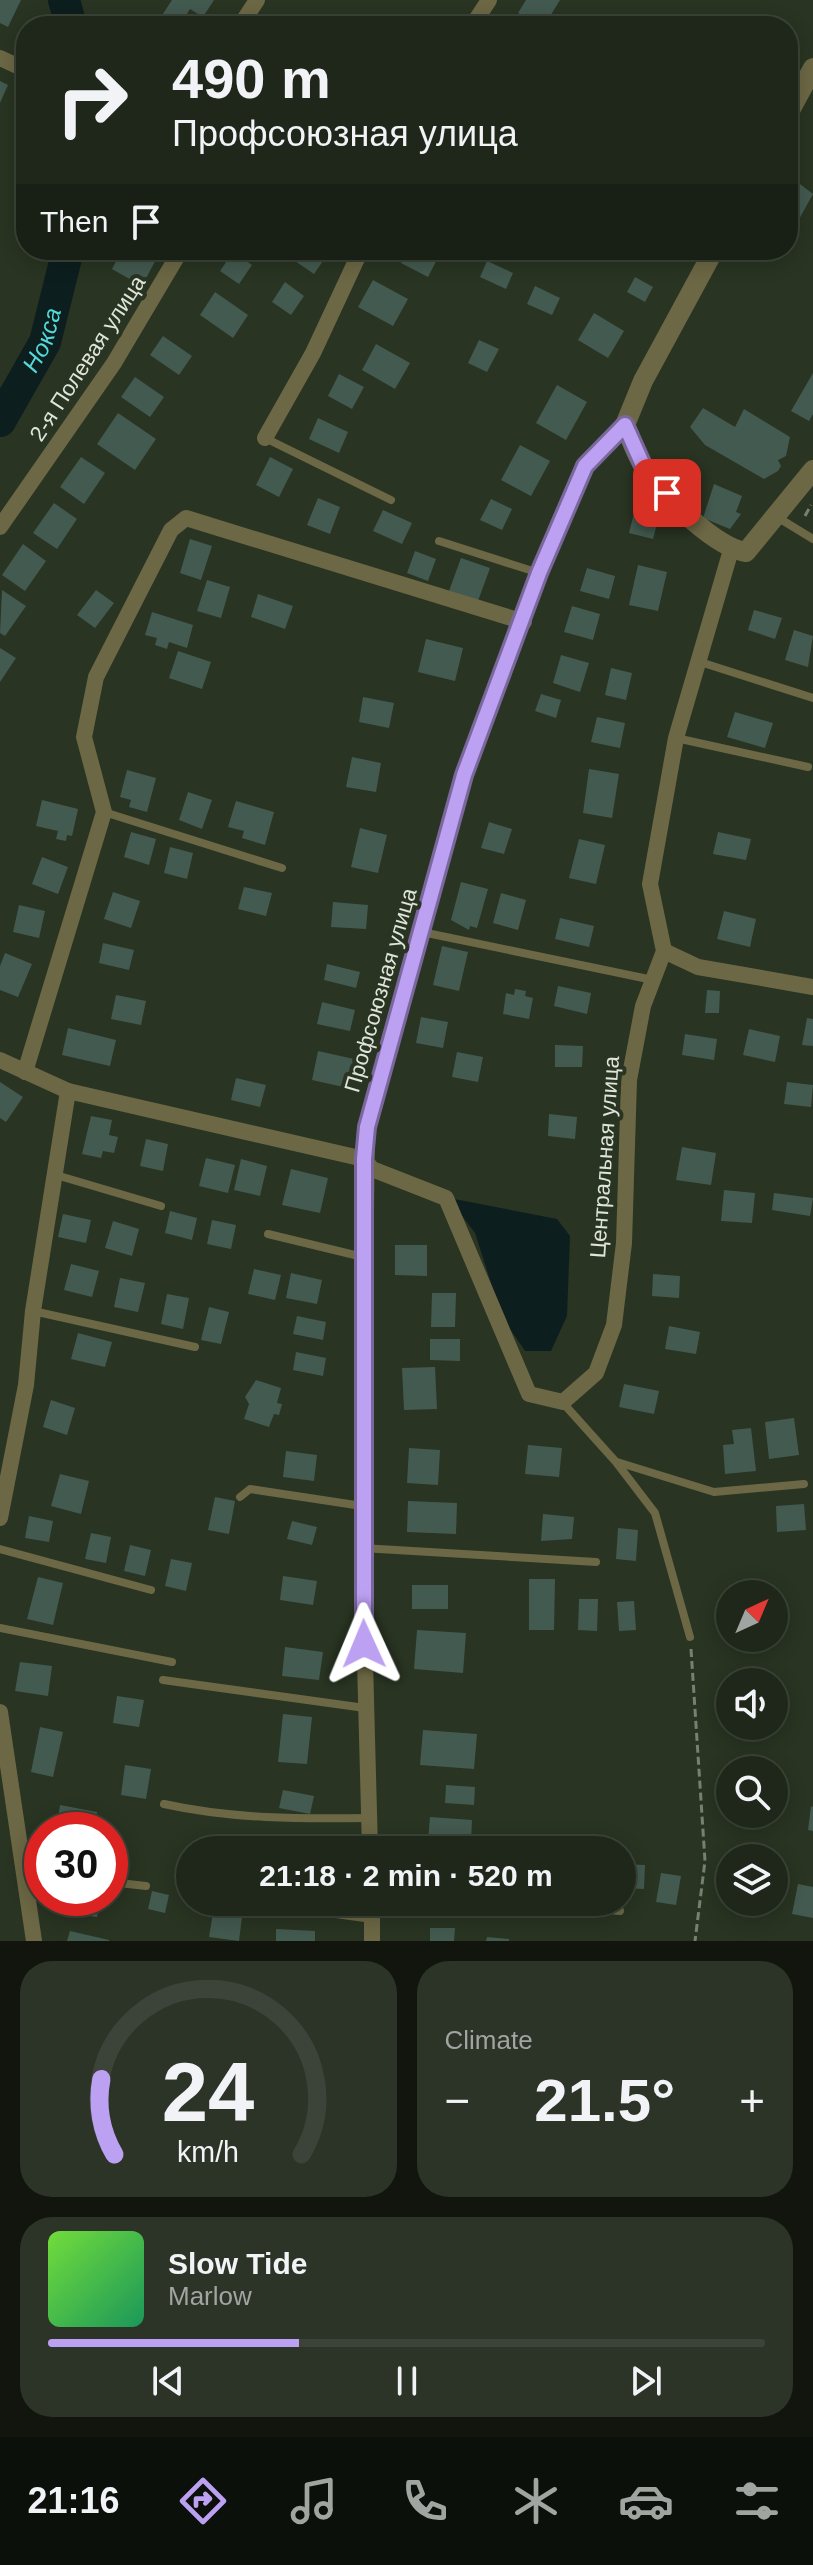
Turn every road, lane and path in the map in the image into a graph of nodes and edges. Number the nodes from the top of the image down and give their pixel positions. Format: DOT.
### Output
graph roads {
  1 [pos="813,68"];
  2 [pos="798,96"];
  3 [pos="175,260"];
  4 [pos="356,260"];
  5 [pos="709,260"];
  6 [pos="625,425"];
  7 [pos="265,438"];
  8 [pos="812,472"];
  9 [pos="391,500"];
  10 [pos="813,500"];
  11 [pos="805,516"];
  12 [pos="777,517"];
  13 [pos="0,527"];
  14 [pos="813,539"];
  15 [pos="439,541"];
  16 [pos="731,550"];
  17 [pos="539,573"];
  18 [pos="524,622"];
  19 [pos="697,661"];
  20 [pos="813,698"];
  21 [pos="676,738"];
  22 [pos="808,767"];
  23 [pos="104,812"];
  24 [pos="282,868"];
  25 [pos="422,932"];
  26 [pos="664,951"];
  27 [pos="653,980"];
  28 [pos="813,987"];
  29 [pos="0,1060"];
  30 [pos="25,1072"];
  31 [pos="68,1091"];
  32 [pos="364,1159"];
  33 [pos="56,1175"];
  34 [pos="161,1206"];
  35 [pos="268,1234"];
  36 [pos="363,1257"];
  37 [pos="33,1311"];
  38 [pos="195,1347"];
  39 [pos="563,1402"];
  40 [pos="616,1462"];
  41 [pos="804,1484"];
  42 [pos="240,1497"];
  43 [pos="362,1506"];
  44 [pos="0,1518"];
  45 [pos="362,1548"];
  46 [pos="0,1549"];
  47 [pos="596,1562"];
  48 [pos="151,1590"];
  49 [pos="0,1628"];
  50 [pos="690,1637"];
  51 [pos="172,1662"];
  52 [pos="163,1680"];
  53 [pos="365,1708"];
  54 [pos="0,1712"];
  55 [pos="164,1804"];
  56 [pos="369,1818"];
  57 [pos="370,1836"];
  58 [pos="24,1870"];
  59 [pos="128,1884"];
  60 [pos="146,1886"];
  61 [pos="30,1916"];
  62 [pos="372,1916"];
  63 [pos="34,1941"];
  64 [pos="372,1941"];
  65 [pos="695,1941"];
  1 -- 2 [label="street"];
  3 -- 13 [label="street, 2-я Полевая улица"];
  4 -- 7 [label="street"];
  5 -- 6 [label="street, Профсоюзная улица"];
  6 -- 16 [label="street"];
  6 -- 17 [label="street, Профсоюзная улица"];
  7 -- 9 [label="lane"];
  8 -- 12 [label="street"];
  10 -- 11 [label="path"];
  12 -- 14 [label="lane"];
  12 -- 16 [label="street"];
  15 -- 17 [label="lane"];
  16 -- 19 [label="street"];
  17 -- 18 [label="street, Профсоюзная улица"];
  18 -- 23 [label="street"];
  18 -- 25 [label="street, Профсоюзная улица"];
  19 -- 20 [label="lane"];
  19 -- 21 [label="street"];
  21 -- 22 [label="lane"];
  21 -- 26 [label="street"];
  23 -- 24 [label="lane"];
  23 -- 30 [label="street"];
  25 -- 27 [label="lane"];
  25 -- 32 [label="street, Профсоюзная улица"];
  26 -- 27 [label="street, Центральная улица"];
  26 -- 28 [label="street"];
  27 -- 39 [label="street, Центральная улица"];
  29 -- 30 [label="street"];
  30 -- 31 [label="street"];
  31 -- 32 [label="street"];
  31 -- 33 [label="street"];
  32 -- 36 [label="street, Профсоюзная улица"];
  32 -- 39 [label="street"];
  33 -- 34 [label="lane"];
  33 -- 37 [label="street"];
  35 -- 36 [label="lane"];
  36 -- 43 [label="street, Профсоюзная улица"];
  37 -- 38 [label="lane"];
  37 -- 44 [label="street"];
  39 -- 40 [label="lane"];
  40 -- 41 [label="lane"];
  40 -- 50 [label="lane"];
  42 -- 43 [label="lane"];
  43 -- 45 [label="street, Профсоюзная улица"];
  45 -- 47 [label="lane"];
  45 -- 53 [label="street, Профсоюзная улица"];
  46 -- 48 [label="lane"];
  49 -- 51 [label="lane"];
  50 -- 65 [label="path"];
  52 -- 53 [label="lane"];
  53 -- 56 [label="street, Профсоюзная улица"];
  54 -- 58 [label="street"];
  55 -- 56 [label="lane"];
  56 -- 57 [label="street, Профсоюзная улица"];
  59 -- 60 [label="lane"];
  61 -- 63 [label="street"];
  62 -- 64 [label="street"];
}
